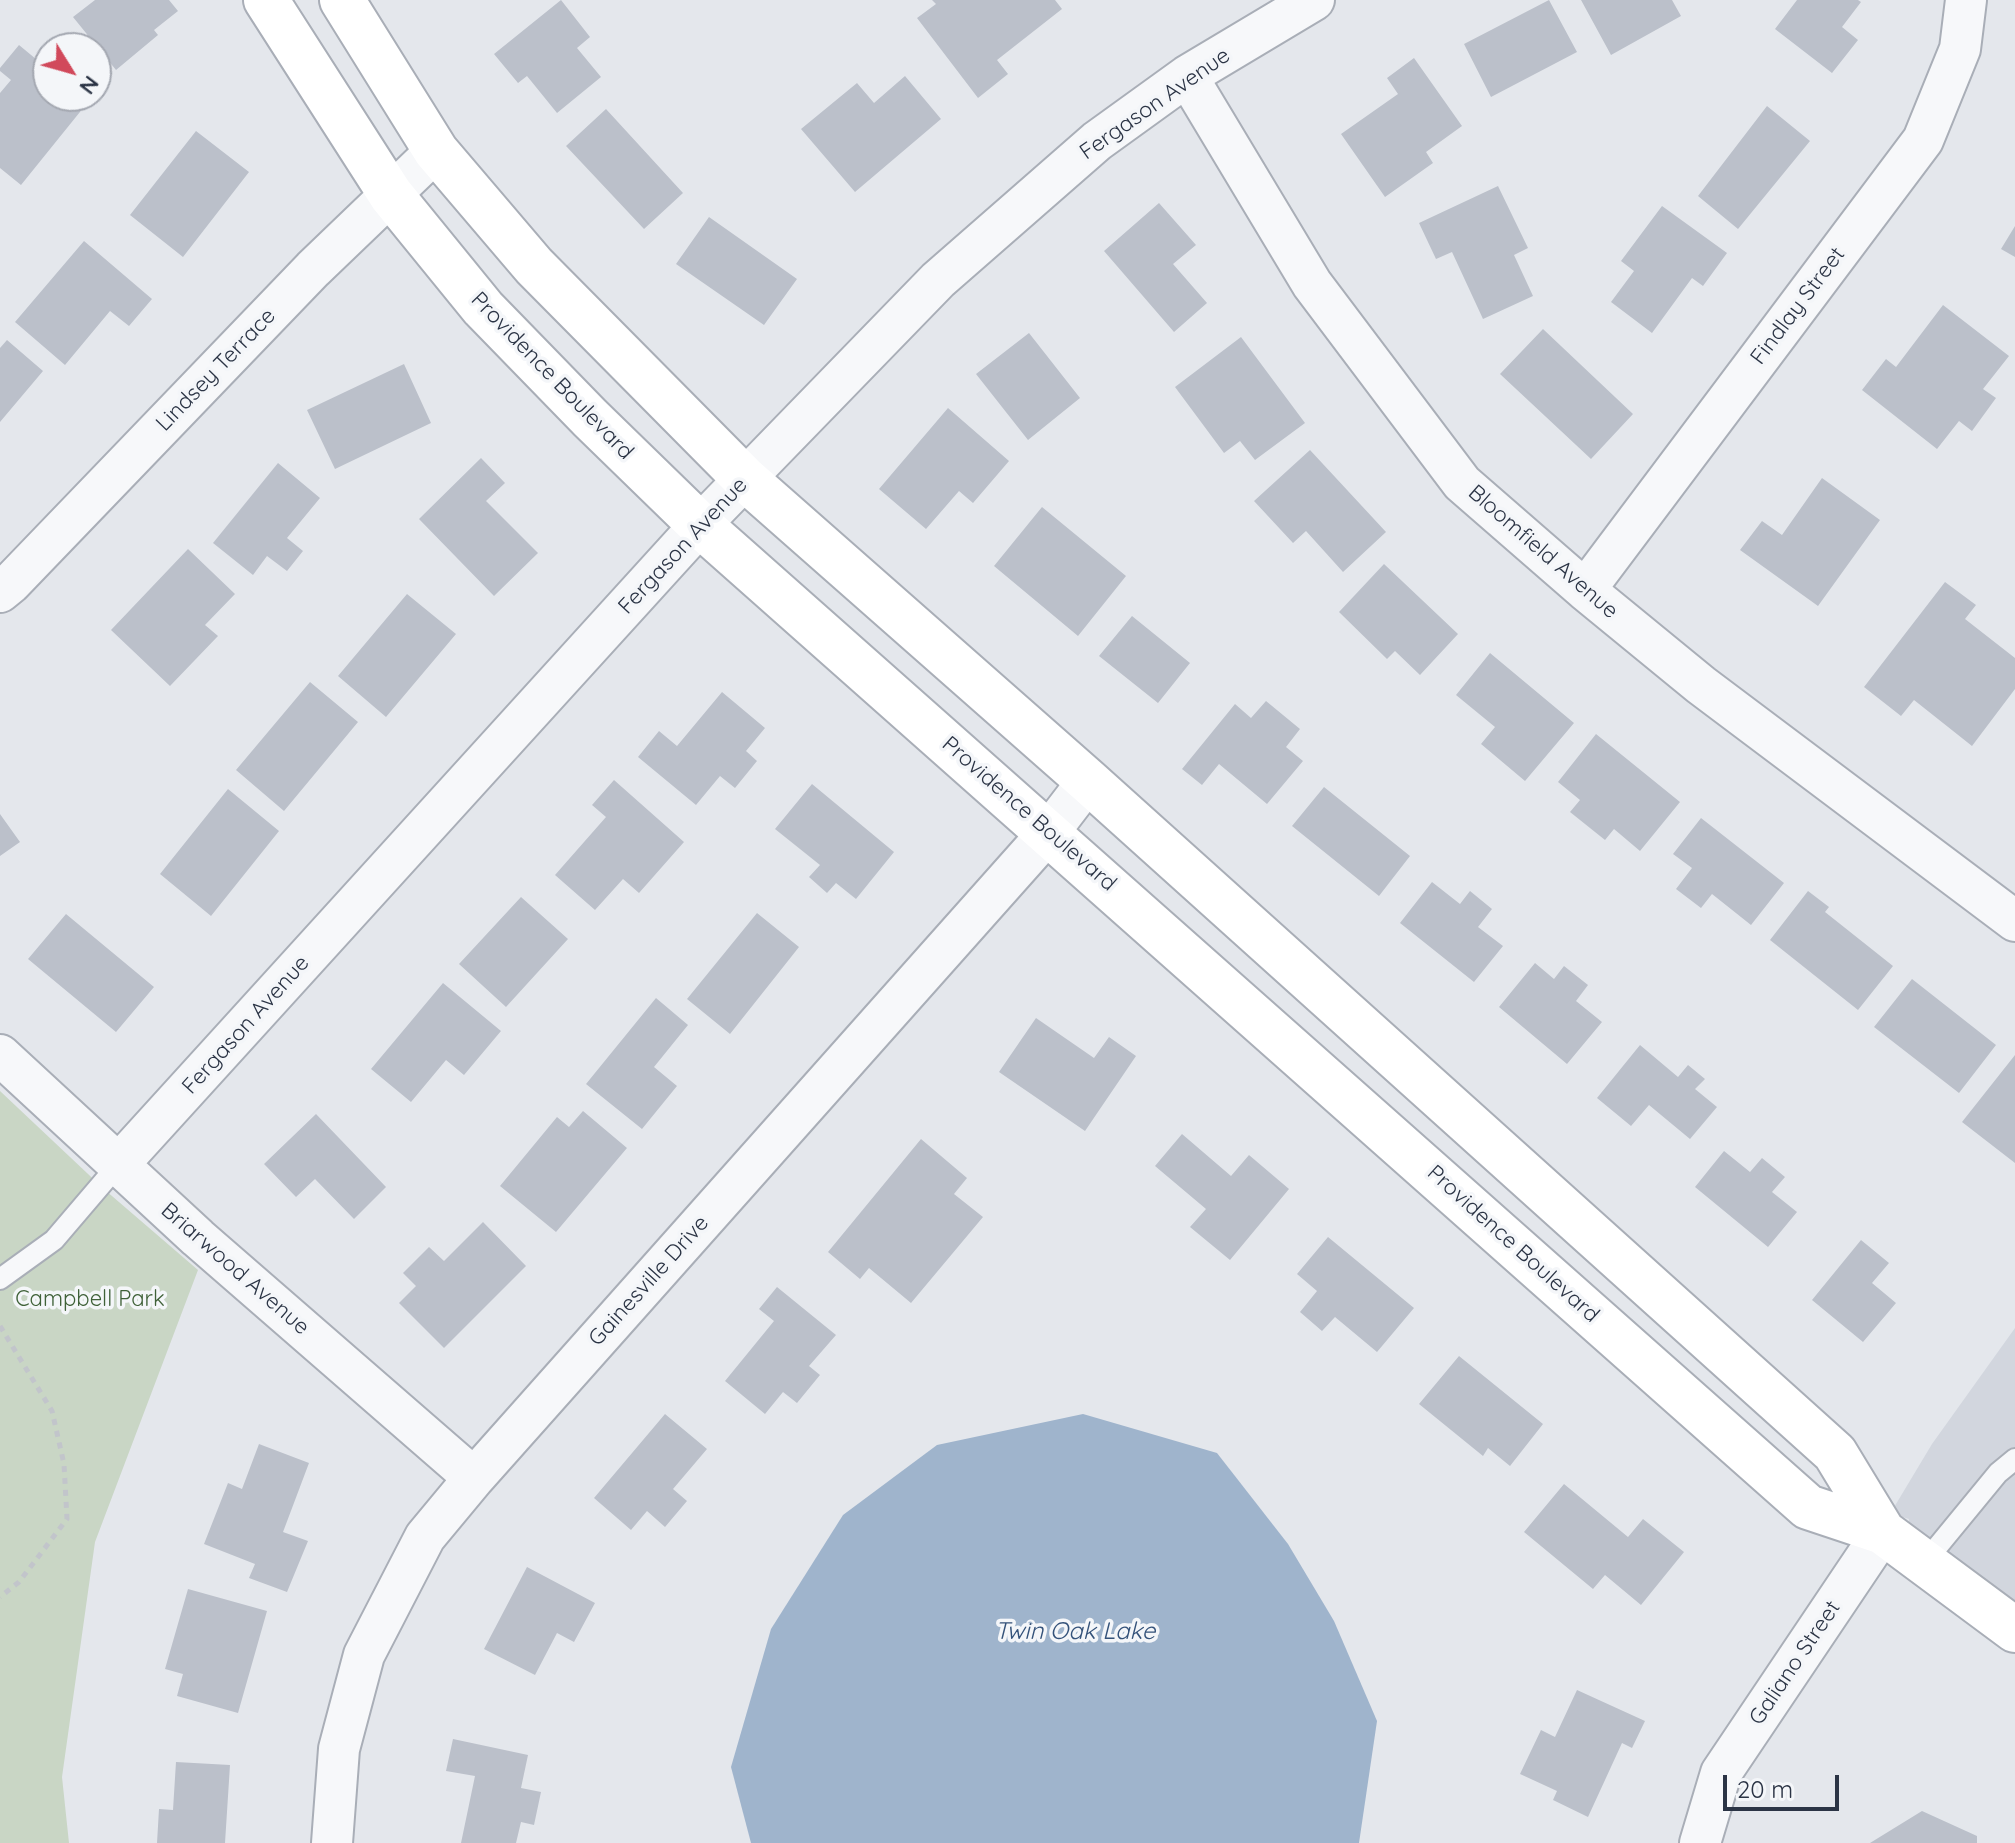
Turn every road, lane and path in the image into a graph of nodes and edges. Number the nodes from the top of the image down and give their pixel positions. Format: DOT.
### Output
graph roads {
  1 [pos="266,0"];
  2 [pos="342,0"];
  3 [pos="1314,0"];
  4 [pos="1966,0"];
  5 [pos="1187,76"];
  6 [pos="436,151"];
  7 [pos="391,195"];
  8 [pos="744,478"];
  9 [pos="700,525"];
  10 [pos="1585,590"];
  11 [pos="0,592"];
  12 [pos="1088,781"];
  13 [pos="1049,832"];
  14 [pos="2015,921"];
  15 [pos="0,1055"];
  16 [pos="118,1165"];
  17 [pos="0,1279"];
  18 [pos="0,1326"];
  19 [pos="2015,1459"];
  20 [pos="474,1478"];
  21 [pos="1883,1532"];
  22 [pos="1924,1563"];
  23 [pos="0,1597"];
  24 [pos="2015,1630"];
  25 [pos="332,1843"];
  26 [pos="1700,1843"];
  1 -- 7 [label="main road, Providence Boulevard"];
  2 -- 6 [label="main road, Providence Boulevard"];
  3 -- 5 [label="street, Fergason Avenue"];
  4 -- 10 [label="street, Findlay Street"];
  5 -- 8 [label="street, Fergason Avenue"];
  5 -- 10 [label="street, Bloomfield Avenue"];
  6 -- 7 [label="street, Lindsey Terrace"];
  6 -- 8 [label="main road, Providence Boulevard"];
  7 -- 9 [label="main road, Providence Boulevard"];
  7 -- 11 [label="street, Lindsey Terrace"];
  8 -- 9 [label="street, Fergason Avenue"];
  8 -- 12 [label="main road, Providence Boulevard"];
  9 -- 13 [label="main road, Providence Boulevard"];
  9 -- 16 [label="street, Fergason Avenue"];
  10 -- 14 [label="street, Bloomfield Avenue"];
  12 -- 13 [label="street, Gainesville Drive"];
  12 -- 21 [label="main road, Providence Boulevard"];
  13 -- 20 [label="street, Gainesville Drive"];
  13 -- 21 [label="main road, Providence Boulevard"];
  15 -- 16 [label="street, Briarwood Avenue"];
  16 -- 17 [label="lane"];
  16 -- 20 [label="street, Briarwood Avenue"];
  18 -- 23 [label="path"];
  19 -- 22 [label="lane"];
  20 -- 25 [label="street, Gainesville Drive"];
  21 -- 22 [label="main road, Providence Boulevard"];
  21 -- 26 [label="street, Galiano Street"];
  22 -- 24 [label="main road, Providence Boulevard"];
}
